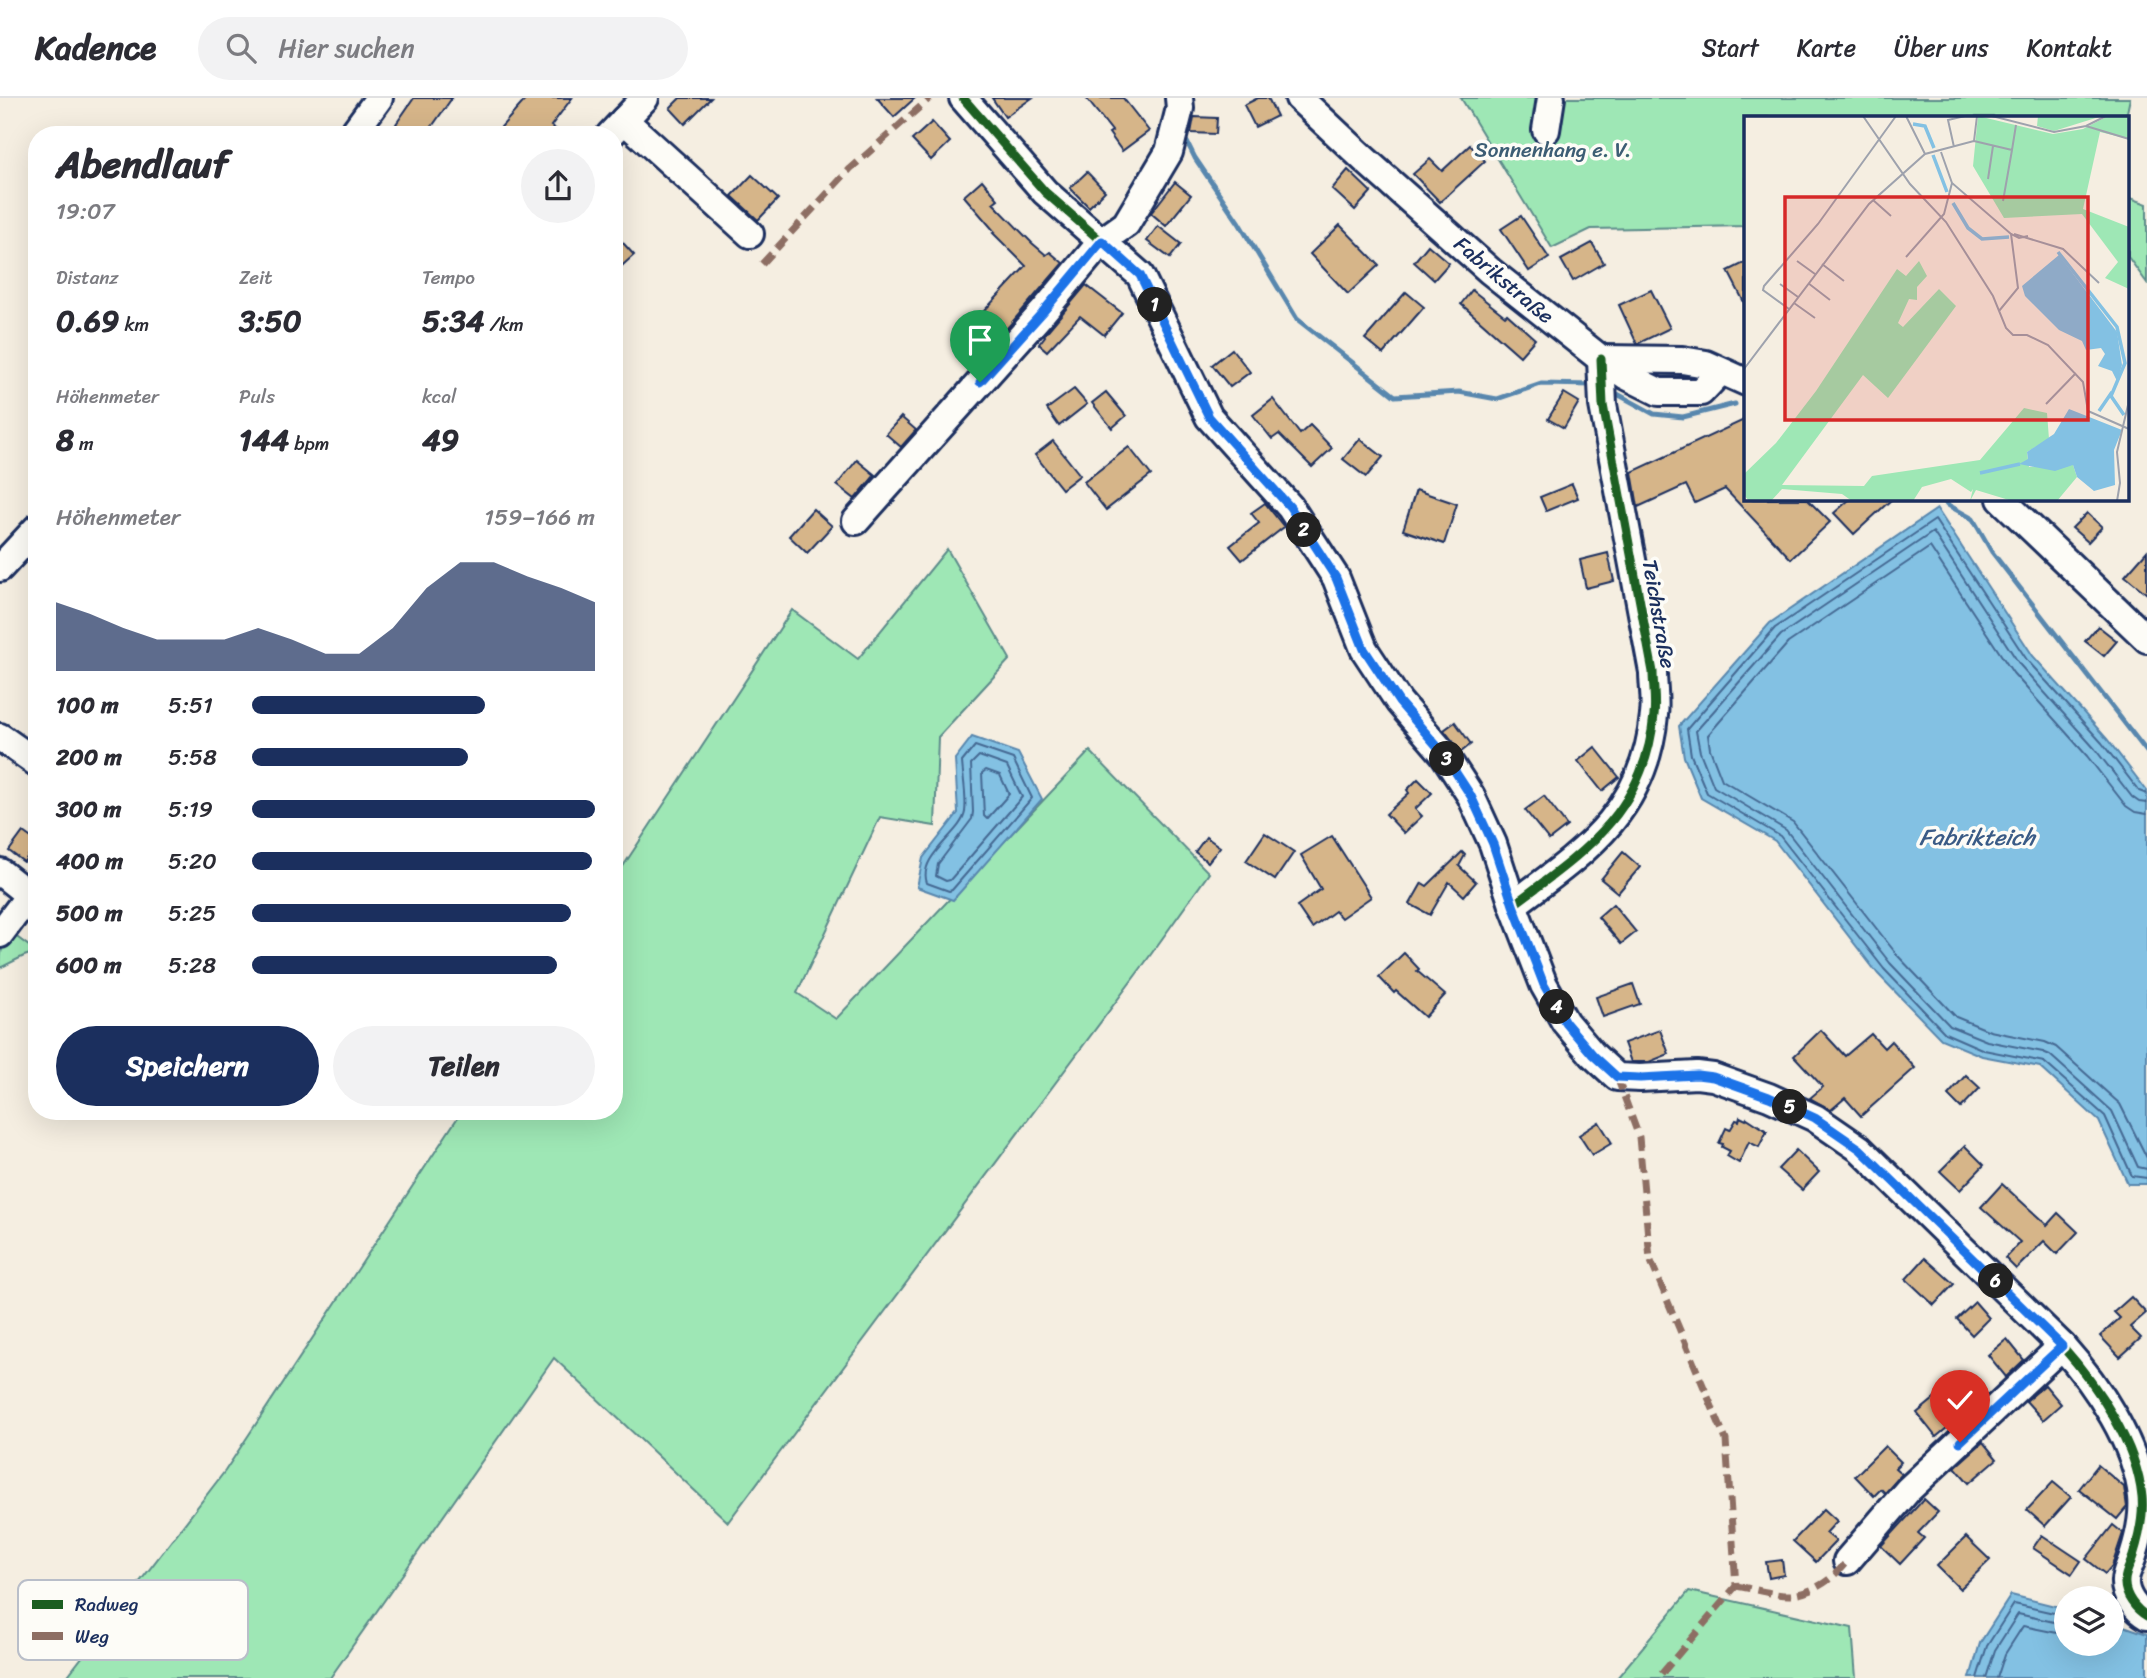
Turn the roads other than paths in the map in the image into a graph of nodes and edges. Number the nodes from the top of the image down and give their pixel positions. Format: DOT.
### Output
graph roads {
  1 [pos="379,98"];
  2 [pos="645,98"];
  3 [pos="963,98"];
  4 [pos="1179,98"];
  5 [pos="1299,98"];
  6 [pos="1551,98"];
  7 [pos="359,126"];
  8 [pos="618,126"];
  9 [pos="1546,130"];
  10 [pos="623,132"];
  11 [pos="750,234"];
  12 [pos="1102,241"];
  13 [pos="1602,368"];
  14 [pos="1744,381"];
  15 [pos="2002,500"];
  16 [pos="856,521"];
  17 [pos="28,538"];
  18 [pos="0,568"];
  19 [pos="2147,639"];
  20 [pos="0,737"];
  21 [pos="28,757"];
  22 [pos="0,872"];
  23 [pos="28,887"];
  24 [pos="28,897"];
  25 [pos="1513,905"];
  26 [pos="0,934"];
  27 [pos="2062,1346"];
  28 [pos="1847,1561"];
  29 [pos="2147,1616"];
  1 -- 7 [label="street"];
  2 -- 8 [label="street"];
  3 -- 12 [label="street"];
  4 -- 12 [label="street"];
  5 -- 13 [label="street, Fabrikstraße"];
  6 -- 9 [label="street"];
  10 -- 11 [label="street"];
  12 -- 16 [label="street"];
  12 -- 25 [label="street"];
  13 -- 14 [label="street"];
  13 -- 25 [label="street, Teichstraße"];
  15 -- 19 [label="street"];
  17 -- 18 [label="street"];
  20 -- 21 [label="street"];
  22 -- 23 [label="street"];
  24 -- 26 [label="street"];
  25 -- 27 [label="street"];
  27 -- 28 [label="street"];
  27 -- 29 [label="street"];
}
